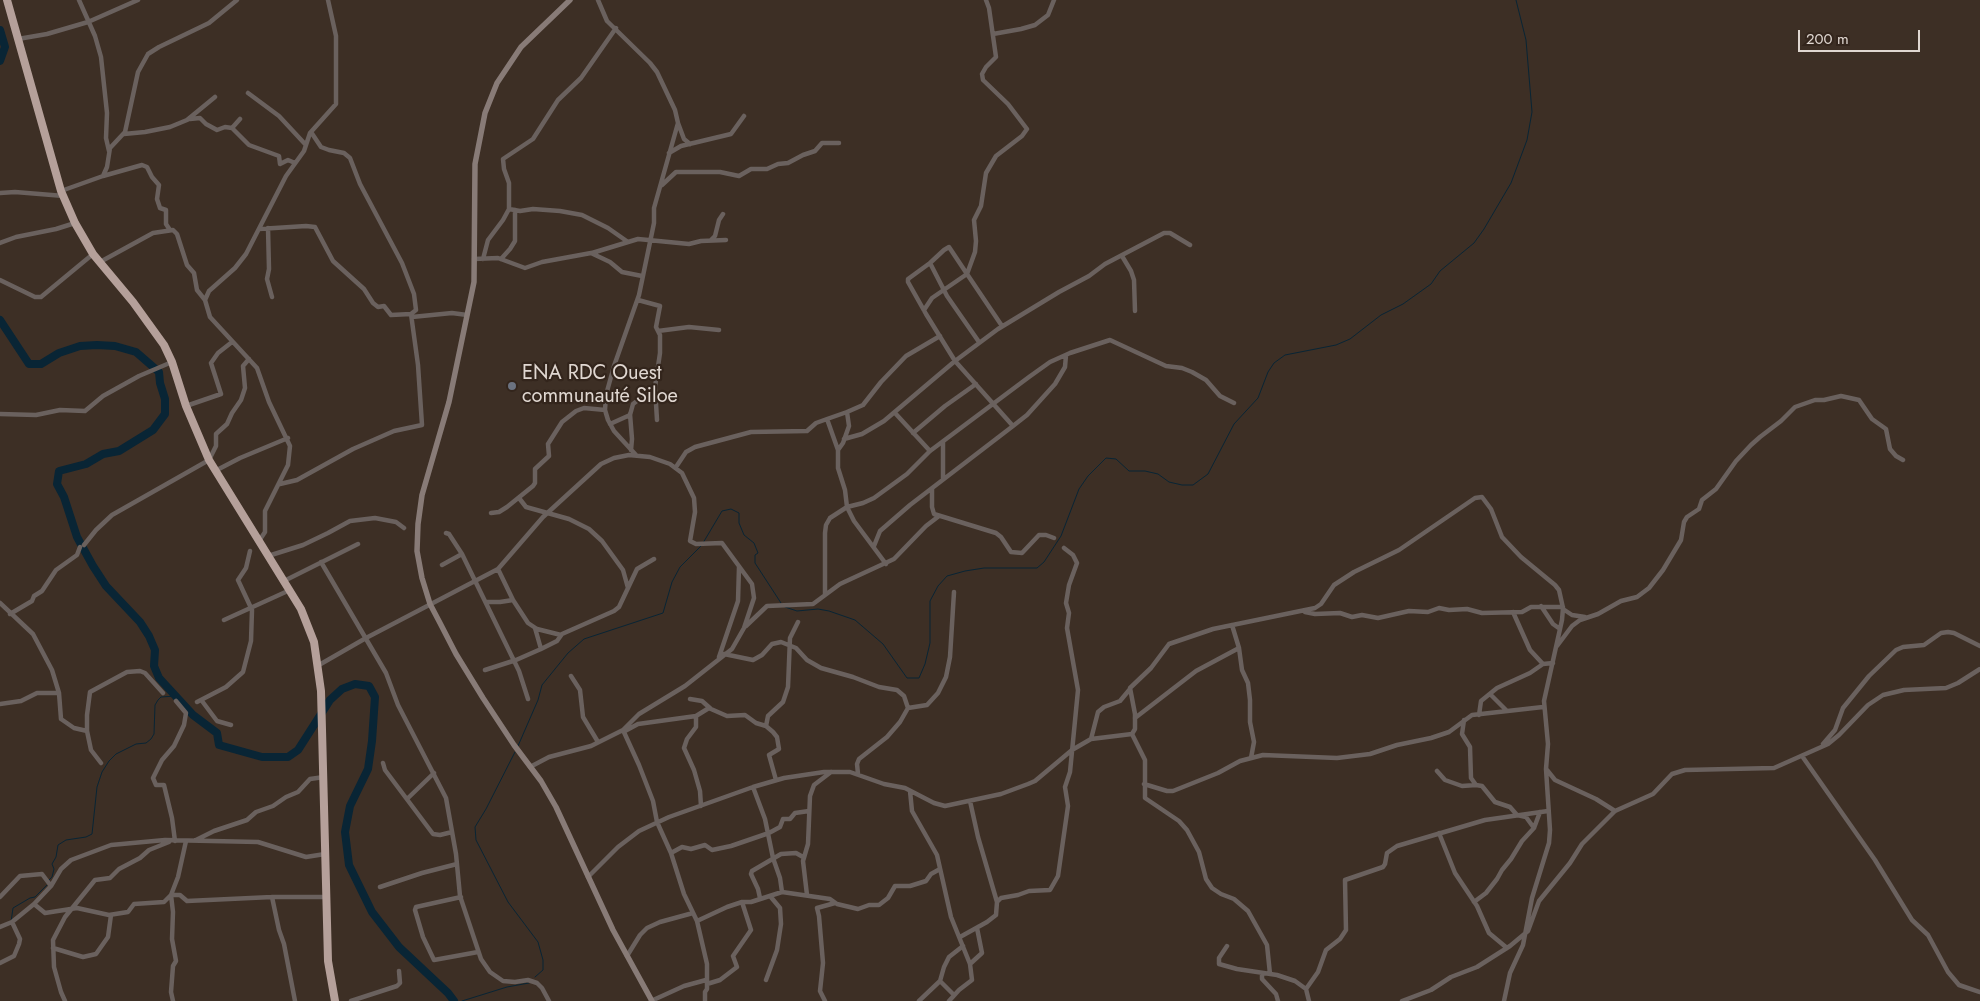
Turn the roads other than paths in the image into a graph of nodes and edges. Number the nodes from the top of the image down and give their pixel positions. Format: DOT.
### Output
graph roads {
  1 [pos="7,0"];
  2 [pos="79,0"];
  3 [pos="138,0"];
  4 [pos="237,0"];
  5 [pos="328,0"];
  6 [pos="570,0"];
  7 [pos="598,0"];
  8 [pos="986,0"];
  9 [pos="1054,0"];
  10 [pos="88,22"];
  11 [pos="616,28"];
  12 [pos="993,34"];
  13 [pos="18,38"];
  14 [pos="248,93"];
  15 [pos="215,97"];
  16 [pos="744,116"];
  17 [pos="240,119"];
  18 [pos="189,120"];
  19 [pos="678,123"];
  20 [pos="232,128"];
  21 [pos="311,132"];
  22 [pos="124,134"];
  23 [pos="839,143"];
  24 [pos="305,144"];
  25 [pos="690,144"];
  26 [pos="109,152"];
  27 [pos="668,154"];
  28 [pos="295,163"];
  29 [pos="103,176"];
  30 [pos="661,187"];
  31 [pos="0,193"];
  32 [pos="62,194"];
  33 [pos="512,210"];
  34 [pos="723,214"];
  35 [pos="75,223"];
  36 [pos="259,228"];
  37 [pos="268,228"];
  38 [pos="170,230"];
  39 [pos="711,240"];
  40 [pos="726,240"];
  41 [pos="650,241"];
  42 [pos="628,242"];
  43 [pos="0,243"];
  44 [pos="1190,245"];
  45 [pos="591,253"];
  46 [pos="93,254"];
  47 [pos="1122,256"];
  48 [pos="483,258"];
  49 [pos="474,259"];
  50 [pos="501,259"];
  51 [pos="100,262"];
  52 [pos="930,263"];
  53 [pos="967,274"];
  54 [pos="642,276"];
  55 [pos="0,280"];
  56 [pos="945,290"];
  57 [pos="272,297"];
  58 [pos="205,300"];
  59 [pos="638,300"];
  60 [pos="924,310"];
  61 [pos="1135,311"];
  62 [pos="467,315"];
  63 [pos="412,316"];
  64 [pos="1002,326"];
  65 [pos="719,330"];
  66 [pos="658,331"];
  67 [pos="940,336"];
  68 [pos="232,342"];
  69 [pos="979,342"];
  70 [pos="1066,354"];
  71 [pos="249,359"];
  72 [pos="955,361"];
  73 [pos="172,362"];
  74 [pos="976,384"];
  75 [pos="655,387"];
  76 [pos="1234,403"];
  77 [pos="994,404"];
  78 [pos="186,406"];
  79 [pos="605,410"];
  80 [pos="848,412"];
  81 [pos="895,413"];
  82 [pos="0,414"];
  83 [pos="630,414"];
  84 [pos="827,419"];
  85 [pos="657,420"];
  86 [pos="610,424"];
  87 [pos="1013,426"];
  88 [pos="913,433"];
  89 [pos="288,438"];
  90 [pos="844,439"];
  91 [pos="943,442"];
  92 [pos="631,450"];
  93 [pos="838,450"];
  94 [pos="930,451"];
  95 [pos="636,455"];
  96 [pos="208,460"];
  97 [pos="1903,460"];
  98 [pos="676,467"];
  99 [pos="215,471"];
  100 [pos="943,479"];
  101 [pos="280,484"];
  102 [pos="932,489"];
  103 [pos="519,498"];
  104 [pos="847,507"];
  105 [pos="548,512"];
  106 [pos="491,513"];
  107 [pos="939,516"];
  108 [pos="404,528"];
  109 [pos="446,533"];
  110 [pos="1054,538"];
  111 [pos="259,541"];
  112 [pos="358,544"];
  113 [pos="874,546"];
  114 [pos="1064,548"];
  115 [pos="250,551"];
  116 [pos="462,554"];
  117 [pos="268,556"];
  118 [pos="654,559"];
  119 [pos="321,562"];
  120 [pos="886,564"];
  121 [pos="442,565"];
  122 [pos="739,566"];
  123 [pos="498,569"];
  124 [pos="476,580"];
  125 [pos="284,581"];
  126 [pos="628,588"];
  127 [pos="290,590"];
  128 [pos="954,592"];
  129 [pos="825,594"];
  130 [pos="513,600"];
  131 [pos="486,602"];
  132 [pos="0,603"];
  133 [pos="430,604"];
  134 [pos="251,606"];
  135 [pos="1541,606"];
  136 [pos="1563,607"];
  137 [pos="1304,612"];
  138 [pos="1513,612"];
  139 [pos="10,614"];
  140 [pos="1587,618"];
  141 [pos="224,620"];
  142 [pos="798,622"];
  143 [pos="1232,625"];
  144 [pos="535,628"];
  145 [pos="744,628"];
  146 [pos="1560,629"];
  147 [pos="561,635"];
  148 [pos="366,638"];
  149 [pos="790,645"];
  150 [pos="1980,646"];
  151 [pos="1556,647"];
  152 [pos="1240,648"];
  153 [pos="541,649"];
  154 [pos="724,654"];
  155 [pos="719,657"];
  156 [pos="514,661"];
  157 [pos="1553,663"];
  158 [pos="1543,664"];
  159 [pos="319,665"];
  160 [pos="1980,669"];
  161 [pos="485,670"];
  162 [pos="571,676"];
  163 [pos="1130,688"];
  164 [pos="59,693"];
  165 [pos="163,693"];
  166 [pos="1490,694"];
  167 [pos="528,699"];
  168 [pos="690,699"];
  169 [pos="176,701"];
  170 [pos="0,704"];
  171 [pos="1543,707"];
  172 [pos="709,708"];
  173 [pos="908,708"];
  174 [pos="1507,712"];
  175 [pos="1479,715"];
  176 [pos="696,716"];
  177 [pos="1135,718"];
  178 [pos="1464,719"];
  179 [pos="231,725"];
  180 [pos="766,726"];
  181 [pos="87,731"];
  182 [pos="624,731"];
  183 [pos="1132,734"];
  184 [pos="1091,739"];
  185 [pos="598,742"];
  186 [pos="1072,750"];
  187 [pos="1817,750"];
  188 [pos="1802,756"];
  189 [pos="1251,758"];
  190 [pos="101,762"];
  191 [pos="383,763"];
  192 [pos="530,767"];
  193 [pos="1546,769"];
  194 [pos="831,772"];
  195 [pos="1437,772"];
  196 [pos="434,773"];
  197 [pos="858,774"];
  198 [pos="324,777"];
  199 [pos="776,780"];
  200 [pos="1144,784"];
  201 [pos="1476,785"];
  202 [pos="753,787"];
  203 [pos="910,791"];
  204 [pos="407,799"];
  205 [pos="970,801"];
  206 [pos="701,806"];
  207 [pos="809,810"];
  208 [pos="1548,811"];
  209 [pos="1615,811"];
  210 [pos="1540,812"];
  211 [pos="1517,815"];
  212 [pos="657,822"];
  213 [pos="1534,828"];
  214 [pos="452,832"];
  215 [pos="769,833"];
  216 [pos="1439,833"];
  217 [pos="174,841"];
  218 [pos="186,841"];
  219 [pos="194,841"];
  220 [pos="671,853"];
  221 [pos="326,854"];
  222 [pos="803,857"];
  223 [pos="772,858"];
  224 [pos="457,864"];
  225 [pos="940,869"];
  226 [pos="588,877"];
  227 [pos="51,886"];
  228 [pos="380,887"];
  229 [pos="782,892"];
  230 [pos="171,894"];
  231 [pos="807,895"];
  232 [pos="770,896"];
  233 [pos="814,896"];
  234 [pos="0,897"];
  235 [pos="272,897"];
  236 [pos="461,897"];
  237 [pos="327,898"];
  238 [pos="760,898"];
  239 [pos="742,902"];
  240 [pos="997,902"];
  241 [pos="1474,902"];
  242 [pos="836,903"];
  243 [pos="34,904"];
  244 [pos="72,908"];
  245 [pos="817,908"];
  246 [pos="693,913"];
  247 [pos="110,915"];
  248 [pos="697,921"];
  249 [pos="12,922"];
  250 [pos="0,926"];
  251 [pos="977,928"];
  252 [pos="1526,933"];
  253 [pos="960,937"];
  254 [pos="963,946"];
  255 [pos="1227,946"];
  256 [pos="53,948"];
  257 [pos="1507,948"];
  258 [pos="478,952"];
  259 [pos="627,956"];
  260 [pos="0,963"];
  261 [pos="970,964"];
  262 [pos="399,971"];
  263 [pos="1262,973"];
  264 [pos="1270,974"];
  265 [pos="766,980"];
  266 [pos="940,981"];
  267 [pos="707,982"];
  268 [pos="1306,988"];
  269 [pos="1980,992"];
  270 [pos="954,995"];
  271 [pos="65,1001"];
  272 [pos="172,1001"];
  273 [pos="295,1001"];
  274 [pos="335,1001"];
  275 [pos="351,1001"];
  276 [pos="549,1001"];
  277 [pos="652,1001"];
  278 [pos="705,1001"];
  279 [pos="824,1001"];
  280 [pos="920,1001"];
  281 [pos="949,1001"];
  282 [pos="1278,1001"];
  283 [pos="1309,1001"];
  284 [pos="1402,1001"];
  285 [pos="1504,1001"];
  1 -- 13 [label="highway"];
  2 -- 10 [label="street"];
  3 -- 10 [label="street"];
  4 -- 22 [label="street"];
  5 -- 21 [label="street"];
  6 -- 49 [label="main road"];
  7 -- 11 [label="street"];
  8 -- 12 [label="street"];
  9 -- 12 [label="street"];
  10 -- 13 [label="street"];
  10 -- 26 [label="street"];
  11 -- 19 [label="street"];
  11 -- 33 [label="street"];
  12 -- 53 [label="street"];
  13 -- 32 [label="highway"];
  14 -- 24 [label="street"];
  15 -- 18 [label="street"];
  16 -- 25 [label="street"];
  17 -- 20 [label="street"];
  18 -- 20 [label="street"];
  18 -- 22 [label="street"];
  19 -- 25 [label="street"];
  19 -- 27 [label="street"];
  20 -- 28 [label="street"];
  21 -- 24 [label="street"];
  21 -- 63 [label="street"];
  22 -- 26 [label="street"];
  23 -- 30 [label="street"];
  24 -- 28 [label="street"];
  25 -- 27 [label="street"];
  26 -- 29 [label="street"];
  27 -- 30 [label="street"];
  28 -- 36 [label="street"];
  29 -- 32 [label="street"];
  29 -- 38 [label="street"];
  30 -- 41 [label="street"];
  31 -- 32 [label="street"];
  32 -- 35 [label="highway"];
  33 -- 42 [label="street"];
  33 -- 48 [label="street"];
  33 -- 50 [label="street"];
  34 -- 39 [label="street"];
  35 -- 43 [label="street"];
  35 -- 46 [label="highway"];
  36 -- 37 [label="street"];
  36 -- 58 [label="street"];
  37 -- 57 [label="street"];
  37 -- 63 [label="street"];
  38 -- 51 [label="street"];
  38 -- 58 [label="street"];
  39 -- 40 [label="street"];
  39 -- 41 [label="street"];
  41 -- 42 [label="street"];
  41 -- 54 [label="street"];
  42 -- 45 [label="street"];
  44 -- 47 [label="street"];
  45 -- 50 [label="street"];
  45 -- 54 [label="street"];
  46 -- 51 [label="highway"];
  46 -- 55 [label="street"];
  47 -- 61 [label="street"];
  47 -- 64 [label="street"];
  48 -- 49 [label="street"];
  48 -- 50 [label="street"];
  49 -- 62 [label="main road"];
  51 -- 73 [label="highway"];
  52 -- 53 [label="street"];
  52 -- 56 [label="street"];
  52 -- 60 [label="street"];
  53 -- 56 [label="street"];
  53 -- 64 [label="street"];
  54 -- 59 [label="street"];
  56 -- 60 [label="street"];
  56 -- 69 [label="street"];
  58 -- 68 [label="street"];
  59 -- 66 [label="street"];
  59 -- 79 [label="street"];
  60 -- 67 [label="street"];
  62 -- 63 [label="street"];
  62 -- 133 [label="main road"];
  63 -- 101 [label="street"];
  64 -- 69 [label="street"];
  65 -- 66 [label="street"];
  66 -- 75 [label="street"];
  67 -- 72 [label="street"];
  67 -- 80 [label="street"];
  68 -- 71 [label="street"];
  68 -- 78 [label="street"];
  69 -- 72 [label="street"];
  70 -- 76 [label="street"];
  70 -- 77 [label="street"];
  70 -- 87 [label="street"];
  71 -- 89 [label="street"];
  71 -- 96 [label="street"];
  72 -- 74 [label="street"];
  72 -- 81 [label="street"];
  73 -- 78 [label="highway"];
  73 -- 82 [label="street"];
  74 -- 77 [label="street"];
  74 -- 88 [label="street"];
  75 -- 83 [label="street"];
  75 -- 85 [label="street"];
  77 -- 87 [label="street"];
  77 -- 91 [label="street"];
  78 -- 96 [label="highway"];
  79 -- 86 [label="street"];
  79 -- 103 [label="street"];
  80 -- 84 [label="street"];
  80 -- 90 [label="street"];
  81 -- 88 [label="street"];
  81 -- 90 [label="street"];
  83 -- 86 [label="street"];
  83 -- 92 [label="street"];
  84 -- 93 [label="street"];
  84 -- 98 [label="street"];
  86 -- 92 [label="street"];
  87 -- 100 [label="street"];
  88 -- 94 [label="street"];
  89 -- 99 [label="street"];
  89 -- 101 [label="street"];
  90 -- 93 [label="street"];
  91 -- 94 [label="street"];
  91 -- 100 [label="street"];
  92 -- 95 [label="street"];
  93 -- 104 [label="street"];
  94 -- 104 [label="street"];
  95 -- 98 [label="street"];
  95 -- 105 [label="street"];
  96 -- 99 [label="highway"];
  96 -- 139 [label="street"];
  97 -- 140 [label="street"];
  98 -- 122 [label="street"];
  99 -- 111 [label="highway"];
  100 -- 102 [label="street"];
  101 -- 111 [label="street"];
  102 -- 107 [label="street"];
  102 -- 113 [label="street"];
  103 -- 105 [label="street"];
  103 -- 106 [label="street"];
  104 -- 113 [label="street"];
  104 -- 129 [label="street"];
  105 -- 123 [label="street"];
  105 -- 126 [label="street"];
  107 -- 110 [label="street"];
  107 -- 120 [label="street"];
  108 -- 117 [label="street"];
  109 -- 116 [label="street"];
  111 -- 117 [label="highway"];
  112 -- 119 [label="street"];
  113 -- 120 [label="street"];
  114 -- 186 [label="street"];
  115 -- 134 [label="street"];
  116 -- 121 [label="street"];
  116 -- 124 [label="street"];
  117 -- 125 [label="highway"];
  118 -- 126 [label="street"];
  119 -- 125 [label="street"];
  119 -- 148 [label="street"];
  120 -- 129 [label="street"];
  122 -- 145 [label="street"];
  122 -- 155 [label="street"];
  123 -- 124 [label="street"];
  123 -- 130 [label="street"];
  124 -- 131 [label="street"];
  124 -- 133 [label="street"];
  125 -- 127 [label="highway"];
  126 -- 147 [label="street"];
  127 -- 134 [label="street"];
  127 -- 159 [label="highway"];
  128 -- 173 [label="street"];
  129 -- 145 [label="street"];
  130 -- 131 [label="street"];
  130 -- 144 [label="street"];
  131 -- 156 [label="street"];
  132 -- 139 [label="street"];
  133 -- 148 [label="street"];
  133 -- 192 [label="main road"];
  134 -- 141 [label="street"];
  134 -- 179 [label="street"];
  135 -- 136 [label="street"];
  135 -- 138 [label="street"];
  135 -- 146 [label="street"];
  136 -- 137 [label="street"];
  136 -- 140 [label="street"];
  136 -- 146 [label="street"];
  137 -- 138 [label="street"];
  137 -- 143 [label="street"];
  138 -- 158 [label="street"];
  139 -- 164 [label="street"];
  140 -- 151 [label="street"];
  142 -- 149 [label="street"];
  143 -- 152 [label="street"];
  143 -- 163 [label="street"];
  144 -- 147 [label="street"];
  144 -- 153 [label="street"];
  145 -- 154 [label="street"];
  146 -- 151 [label="street"];
  147 -- 153 [label="street"];
  148 -- 159 [label="street"];
  148 -- 196 [label="street"];
  149 -- 154 [label="street"];
  149 -- 173 [label="street"];
  149 -- 180 [label="street"];
  150 -- 187 [label="street"];
  151 -- 157 [label="street"];
  152 -- 177 [label="street"];
  152 -- 189 [label="street"];
  153 -- 156 [label="street"];
  154 -- 155 [label="street"];
  155 -- 182 [label="street"];
  156 -- 161 [label="street"];
  156 -- 167 [label="street"];
  157 -- 158 [label="street"];
  157 -- 171 [label="street"];
  158 -- 166 [label="street"];
  159 -- 198 [label="highway"];
  160 -- 187 [label="street"];
  162 -- 185 [label="street"];
  163 -- 177 [label="street"];
  163 -- 184 [label="street"];
  164 -- 170 [label="street"];
  164 -- 181 [label="street"];
  165 -- 181 [label="street"];
  166 -- 174 [label="street"];
  166 -- 175 [label="street"];
  168 -- 172 [label="street"];
  169 -- 217 [label="street"];
  171 -- 174 [label="street"];
  171 -- 193 [label="street"];
  172 -- 176 [label="street"];
  172 -- 180 [label="street"];
  173 -- 197 [label="street"];
  174 -- 175 [label="street"];
  175 -- 178 [label="street"];
  176 -- 182 [label="street"];
  176 -- 206 [label="street"];
  177 -- 183 [label="street"];
  178 -- 189 [label="street"];
  178 -- 201 [label="street"];
  180 -- 199 [label="street"];
  181 -- 190 [label="street"];
  182 -- 185 [label="street"];
  182 -- 212 [label="street"];
  183 -- 184 [label="street"];
  183 -- 200 [label="street"];
  184 -- 186 [label="street"];
  185 -- 192 [label="street"];
  186 -- 205 [label="street"];
  186 -- 240 [label="street"];
  187 -- 188 [label="street"];
  188 -- 209 [label="street"];
  188 -- 269 [label="street"];
  189 -- 200 [label="street"];
  191 -- 204 [label="street"];
  192 -- 226 [label="main road"];
  193 -- 208 [label="street"];
  193 -- 209 [label="street"];
  194 -- 197 [label="street"];
  194 -- 199 [label="street"];
  194 -- 207 [label="street"];
  195 -- 201 [label="street"];
  196 -- 204 [label="street"];
  196 -- 214 [label="street"];
  197 -- 203 [label="street"];
  198 -- 219 [label="street"];
  198 -- 221 [label="highway"];
  199 -- 202 [label="street"];
  200 -- 264 [label="street"];
  201 -- 211 [label="street"];
  202 -- 206 [label="street"];
  202 -- 215 [label="street"];
  203 -- 205 [label="street"];
  203 -- 225 [label="street"];
  204 -- 214 [label="street"];
  205 -- 240 [label="street"];
  206 -- 212 [label="street"];
  207 -- 215 [label="street"];
  207 -- 222 [label="street"];
  208 -- 210 [label="street"];
  208 -- 252 [label="street"];
  209 -- 252 [label="street"];
  210 -- 211 [label="street"];
  210 -- 213 [label="street"];
  211 -- 213 [label="street"];
  211 -- 216 [label="street"];
  212 -- 220 [label="street"];
  212 -- 226 [label="street"];
  213 -- 241 [label="street"];
  214 -- 224 [label="street"];
  215 -- 220 [label="street"];
  215 -- 223 [label="street"];
  216 -- 241 [label="street"];
  216 -- 268 [label="street"];
  217 -- 218 [label="street"];
  217 -- 227 [label="street"];
  217 -- 244 [label="street"];
  218 -- 219 [label="street"];
  218 -- 230 [label="street"];
  219 -- 221 [label="street"];
  220 -- 246 [label="street"];
  221 -- 237 [label="highway"];
  222 -- 223 [label="street"];
  222 -- 231 [label="street"];
  223 -- 229 [label="street"];
  223 -- 238 [label="street"];
  224 -- 228 [label="street"];
  224 -- 236 [label="street"];
  225 -- 242 [label="street"];
  225 -- 253 [label="street"];
  226 -- 259 [label="main road"];
  227 -- 234 [label="street"];
  227 -- 243 [label="street"];
  229 -- 231 [label="street"];
  229 -- 232 [label="street"];
  230 -- 235 [label="street"];
  230 -- 247 [label="street"];
  230 -- 272 [label="street"];
  231 -- 233 [label="street"];
  232 -- 238 [label="street"];
  232 -- 265 [label="street"];
  233 -- 242 [label="street"];
  233 -- 245 [label="street"];
  235 -- 237 [label="street"];
  235 -- 273 [label="street"];
  236 -- 258 [label="street"];
  236 -- 258 [label="street"];
  237 -- 274 [label="highway"];
  238 -- 239 [label="street"];
  239 -- 248 [label="street"];
  239 -- 267 [label="street"];
  240 -- 251 [label="street"];
  241 -- 257 [label="street"];
  242 -- 245 [label="street"];
  243 -- 244 [label="street"];
  243 -- 249 [label="street"];
  244 -- 247 [label="street"];
  244 -- 256 [label="street"];
  245 -- 279 [label="street"];
  246 -- 248 [label="street"];
  246 -- 259 [label="street"];
  247 -- 256 [label="street"];
  248 -- 267 [label="street"];
  249 -- 250 [label="street"];
  249 -- 260 [label="street"];
  251 -- 253 [label="street"];
  251 -- 261 [label="street"];
  252 -- 257 [label="street"];
  252 -- 285 [label="street"];
  253 -- 254 [label="street"];
  254 -- 261 [label="street"];
  254 -- 266 [label="street"];
  255 -- 263 [label="street"];
  256 -- 271 [label="street"];
  257 -- 284 [label="street"];
  258 -- 276 [label="street"];
  259 -- 277 [label="main road"];
  261 -- 270 [label="street"];
  262 -- 275 [label="street"];
  263 -- 264 [label="street"];
  263 -- 282 [label="street"];
  264 -- 268 [label="street"];
  266 -- 270 [label="street"];
  266 -- 280 [label="street"];
  267 -- 277 [label="street"];
  267 -- 278 [label="street"];
  268 -- 283 [label="street"];
  270 -- 281 [label="street"];
}
